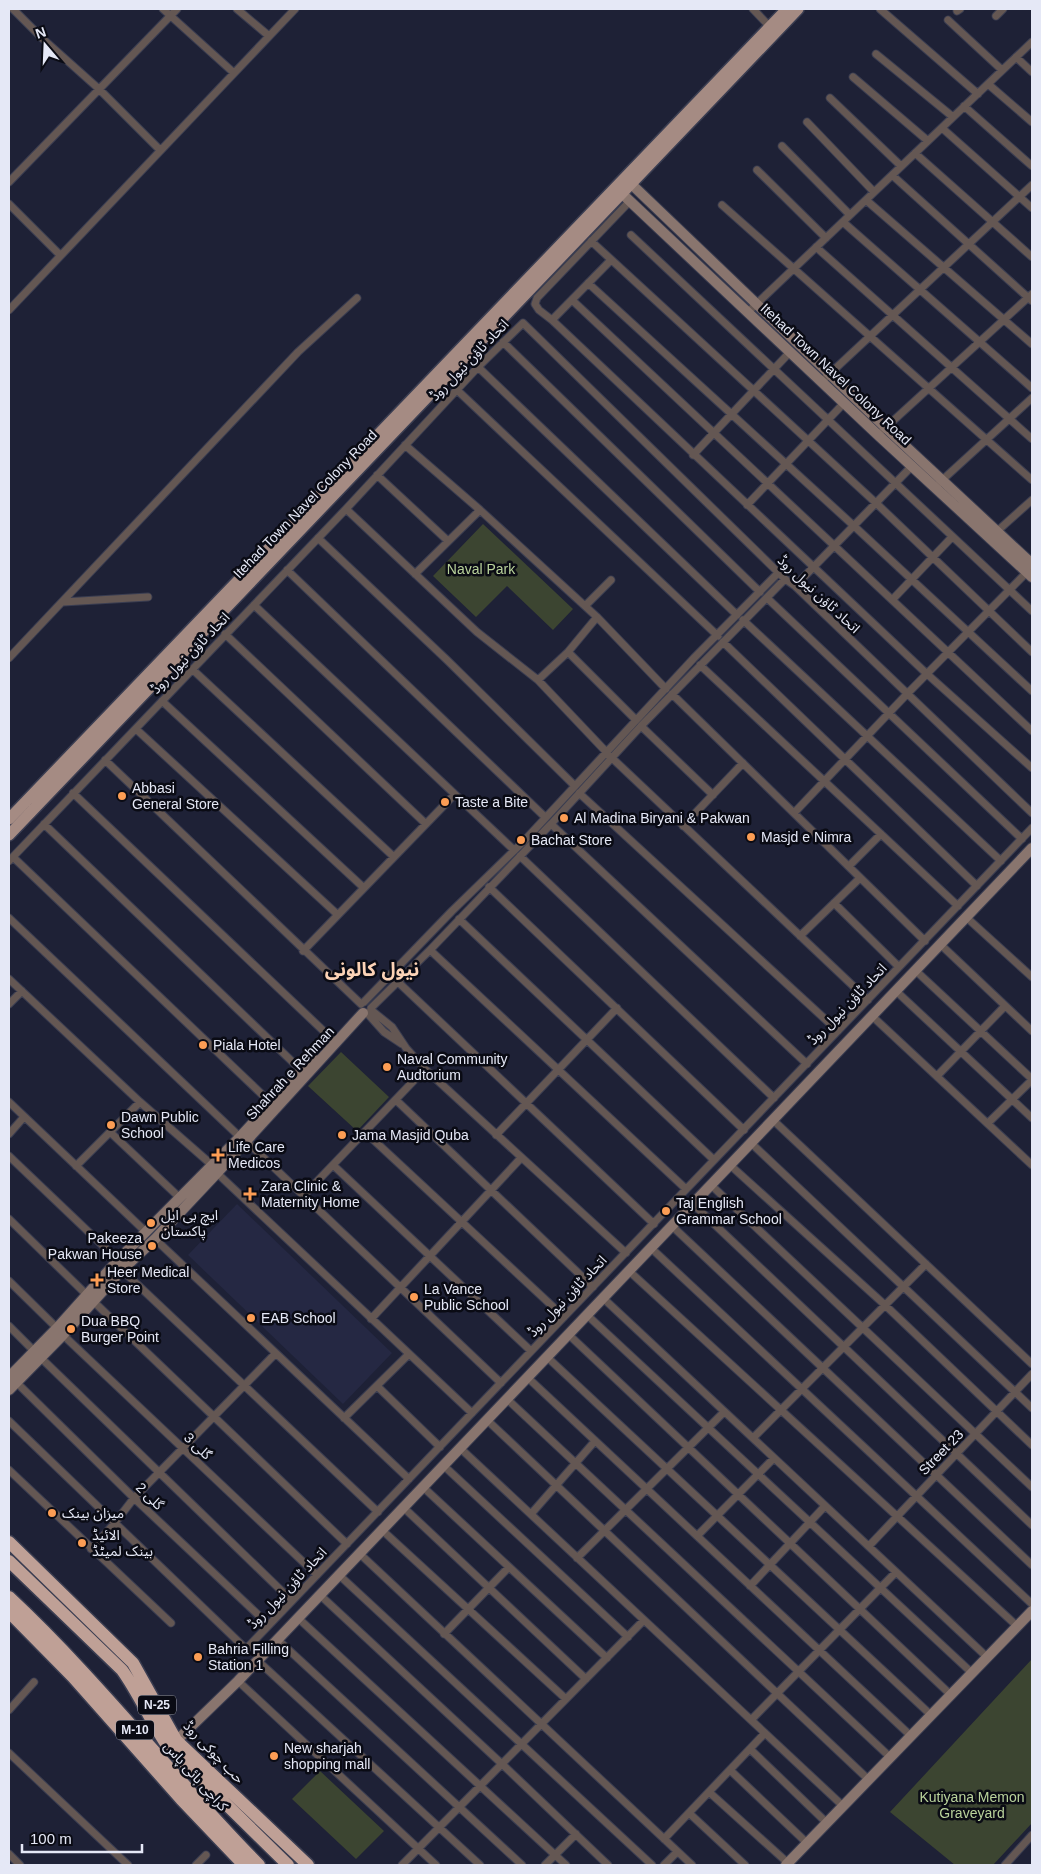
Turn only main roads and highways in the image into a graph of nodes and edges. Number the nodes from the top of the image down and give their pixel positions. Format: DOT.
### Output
graph roads {
  1 [pos="787,9"];
  2 [pos="798,9"];
  3 [pos="773,29"];
  4 [pos="622,194"];
  5 [pos="288,527"];
  6 [pos="296,535"];
  7 [pos="9,818"];
  8 [pos="9,835"];
  9 [pos="11,1552"];
  10 [pos="9,1597"];
  11 [pos="9,1612"];
  12 [pos="173,1744"];
  13 [pos="244,1865"];
  14 [pos="259,1865"];
  15 [pos="288,1865"];
  16 [pos="308,1865"];
  1 -- 3 [label="main road, Itehad Town Navel Colony Road"];
  2 -- 3 [label="main road, Itehad Town Navel Colony Road"];
  3 -- 4 [label="main road, Itehad Town Navel Colony Road"];
  4 -- 5 [label="main road, Itehad Town Navel Colony Road"];
  4 -- 6 [label="main road, Itehad Town Navel Colony Road"];
  5 -- 6 [label="main road"];
  5 -- 7 [label="main road, Itehad Town Navel Colony Road"];
  6 -- 8 [label="main road, Itehad Town Navel Colony Road"];
  9 -- 12 [label="highway"];
  10 -- 14 [label="highway, کراچی بائی پاس / M-10"];
  11 -- 13 [label="highway, کراچی بائی پاس / M-10"];
  12 -- 15 [label="highway"];
  12 -- 16 [label="highway, حب چوکی روڈ"];
}
